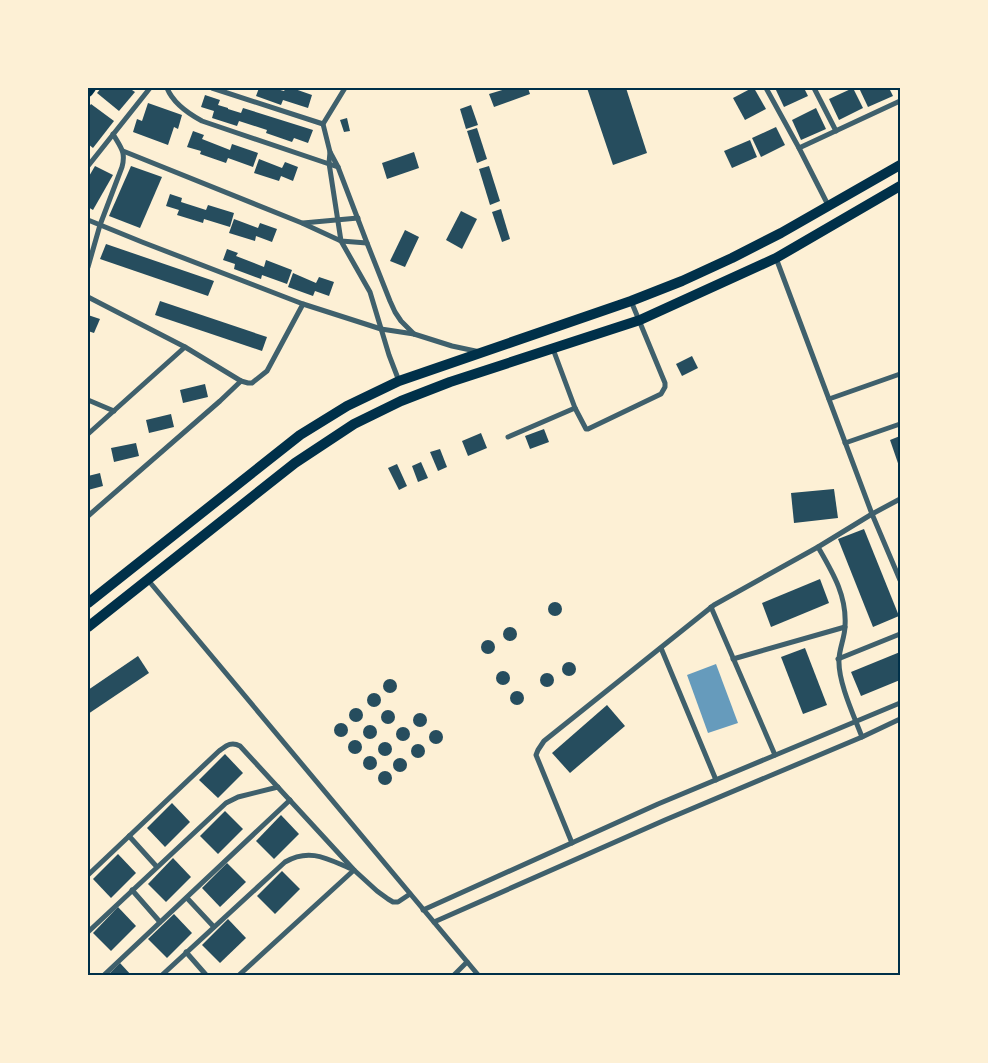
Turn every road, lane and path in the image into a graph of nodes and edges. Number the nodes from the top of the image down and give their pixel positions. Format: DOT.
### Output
graph roads {
  1 [pos="91,88"];
  2 [pos="150,88"];
  3 [pos="167,88"];
  4 [pos="212,88"];
  5 [pos="238,88"];
  6 [pos="345,88"];
  7 [pos="766,88"];
  8 [pos="814,88"];
  9 [pos="88,92"];
  10 [pos="235,95"];
  11 [pos="900,101"];
  12 [pos="323,124"];
  13 [pos="836,131"];
  14 [pos="113,134"];
  15 [pos="799,148"];
  16 [pos="123,151"];
  17 [pos="330,152"];
  18 [pos="329,163"];
  19 [pos="900,164"];
  20 [pos="88,166"];
  21 [pos="338,167"];
  22 [pos="900,186"];
  23 [pos="828,205"];
  24 [pos="358,218"];
  25 [pos="88,220"];
  26 [pos="337,220"];
  27 [pos="302,223"];
  28 [pos="100,225"];
  29 [pos="341,240"];
  30 [pos="367,243"];
  31 [pos="776,258"];
  32 [pos="88,263"];
  33 [pos="88,297"];
  34 [pos="631,301"];
  35 [pos="303,304"];
  36 [pos="640,320"];
  37 [pos="381,329"];
  38 [pos="414,334"];
  39 [pos="186,347"];
  40 [pos="553,349"];
  41 [pos="482,352"];
  42 [pos="900,374"];
  43 [pos="241,381"];
  44 [pos="400,381"];
  45 [pos="88,400"];
  46 [pos="829,400"];
  47 [pos="575,408"];
  48 [pos="114,411"];
  49 [pos="900,424"];
  50 [pos="88,434"];
  51 [pos="508,437"];
  52 [pos="845,443"];
  53 [pos="900,500"];
  54 [pos="872,514"];
  55 [pos="88,516"];
  56 [pos="818,547"];
  57 [pos="148,580"];
  58 [pos="900,580"];
  59 [pos="88,603"];
  60 [pos="710,607"];
  61 [pos="88,627"];
  62 [pos="845,627"];
  63 [pos="900,634"];
  64 [pos="661,648"];
  65 [pos="733,659"];
  66 [pos="838,659"];
  67 [pos="900,703"];
  68 [pos="900,719"];
  69 [pos="857,722"];
  70 [pos="862,737"];
  71 [pos="775,755"];
  72 [pos="716,780"];
  73 [pos="278,787"];
  74 [pos="290,800"];
  75 [pos="129,836"];
  76 [pos="572,843"];
  77 [pos="157,867"];
  78 [pos="354,870"];
  79 [pos="88,875"];
  80 [pos="132,890"];
  81 [pos="410,894"];
  82 [pos="187,898"];
  83 [pos="423,910"];
  84 [pos="160,922"];
  85 [pos="434,922"];
  86 [pos="214,927"];
  87 [pos="88,932"];
  88 [pos="186,952"];
  89 [pos="467,962"];
  90 [pos="103,976"];
  91 [pos="161,976"];
  92 [pos="207,976"];
  93 [pos="238,976"];
  94 [pos="453,976"];
  95 [pos="478,976"];
  1 -- 9 [label="main road"];
  2 -- 14 [label="street"];
  3 -- 18 [label="street"];
  4 -- 10 [label="street"];
  5 -- 10 [label="street"];
  6 -- 12 [label="street"];
  7 -- 15 [label="street"];
  8 -- 13 [label="street"];
  10 -- 12 [label="street"];
  11 -- 13 [label="street"];
  12 -- 17 [label="street"];
  13 -- 15 [label="street"];
  14 -- 16 [label="street"];
  14 -- 20 [label="street"];
  15 -- 23 [label="street"];
  16 -- 27 [label="street"];
  16 -- 28 [label="street"];
  17 -- 18 [label="street"];
  17 -- 21 [label="street"];
  18 -- 21 [label="street"];
  18 -- 26 [label="street"];
  19 -- 23 [label="main road"];
  21 -- 24 [label="street"];
  22 -- 31 [label="main road"];
  23 -- 34 [label="main road"];
  24 -- 26 [label="street"];
  24 -- 30 [label="street"];
  25 -- 28 [label="street"];
  26 -- 27 [label="street"];
  26 -- 29 [label="street"];
  27 -- 29 [label="street"];
  28 -- 32 [label="street"];
  28 -- 35 [label="street"];
  29 -- 30 [label="street"];
  29 -- 37 [label="street"];
  30 -- 38 [label="street"];
  31 -- 36 [label="main road"];
  31 -- 46 [label="street"];
  33 -- 39 [label="street"];
  34 -- 36 [label="street"];
  34 -- 41 [label="main road"];
  35 -- 37 [label="street"];
  35 -- 43 [label="street"];
  36 -- 40 [label="main road"];
  36 -- 47 [label="street"];
  37 -- 38 [label="street"];
  37 -- 44 [label="street"];
  38 -- 41 [label="street"];
  39 -- 43 [label="street"];
  39 -- 48 [label="street"];
  40 -- 47 [label="street"];
  40 -- 57 [label="main road"];
  41 -- 44 [label="main road"];
  42 -- 46 [label="street"];
  43 -- 55 [label="street"];
  44 -- 59 [label="main road"];
  45 -- 48 [label="street"];
  46 -- 52 [label="street"];
  47 -- 51 [label="street"];
  48 -- 50 [label="street"];
  49 -- 52 [label="street"];
  52 -- 54 [label="street"];
  53 -- 54 [label="street"];
  54 -- 56 [label="street"];
  54 -- 58 [label="street"];
  56 -- 60 [label="street"];
  56 -- 62 [label="street"];
  57 -- 61 [label="main road"];
  57 -- 81 [label="street"];
  60 -- 64 [label="street"];
  60 -- 65 [label="street"];
  62 -- 65 [label="street"];
  62 -- 66 [label="street"];
  63 -- 66 [label="street"];
  64 -- 72 [label="street"];
  64 -- 76 [label="street"];
  65 -- 71 [label="street"];
  66 -- 69 [label="street"];
  67 -- 69 [label="street"];
  68 -- 70 [label="street"];
  69 -- 70 [label="street"];
  69 -- 71 [label="street"];
  70 -- 85 [label="street"];
  71 -- 72 [label="street"];
  72 -- 76 [label="street"];
  73 -- 74 [label="street"];
  73 -- 75 [label="street"];
  73 -- 77 [label="street"];
  74 -- 78 [label="street"];
  74 -- 82 [label="street"];
  75 -- 77 [label="street"];
  75 -- 79 [label="street"];
  76 -- 83 [label="street"];
  77 -- 80 [label="street"];
  78 -- 81 [label="street"];
  78 -- 86 [label="street"];
  78 -- 93 [label="street"];
  80 -- 84 [label="street"];
  80 -- 87 [label="street"];
  81 -- 83 [label="street"];
  82 -- 84 [label="street"];
  82 -- 86 [label="street"];
  83 -- 85 [label="street"];
  84 -- 90 [label="street"];
  85 -- 89 [label="street"];
  86 -- 88 [label="street"];
  88 -- 91 [label="street"];
  88 -- 92 [label="street"];
  89 -- 94 [label="street"];
  89 -- 95 [label="street"];
}
